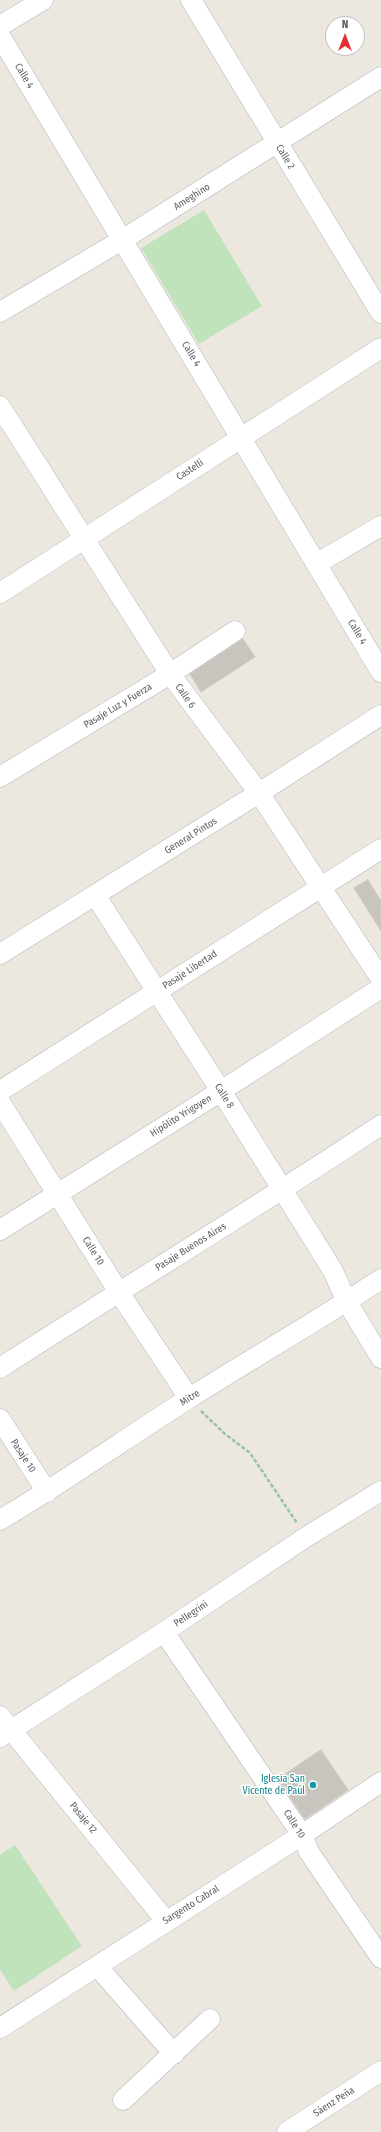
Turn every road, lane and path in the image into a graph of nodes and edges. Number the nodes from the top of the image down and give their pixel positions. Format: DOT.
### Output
graph roads {
  1 [pos="43,0"];
  2 [pos="191,0"];
  3 [pos="0,26"];
  4 [pos="0,36"];
  5 [pos="381,77"];
  6 [pos="278,144"];
  7 [pos="122,240"];
  8 [pos="0,312"];
  9 [pos="381,314"];
  10 [pos="381,348"];
  11 [pos="0,406"];
  12 [pos="241,437"];
  13 [pos="381,526"];
  14 [pos="83,539"];
  15 [pos="316,564"];
  16 [pos="0,593"];
  17 [pos="235,631"];
  18 [pos="381,672"];
  19 [pos="170,674"];
  20 [pos="381,715"];
  21 [pos="0,777"];
  22 [pos="260,794"];
  23 [pos="381,849"];
  24 [pos="320,887"];
  25 [pos="95,895"];
  26 [pos="0,954"];
  27 [pos="381,979"];
  28 [pos="381,988"];
  29 [pos="157,991"];
  30 [pos="0,1091"];
  31 [pos="221,1091"];
  32 [pos="0,1102"];
  33 [pos="381,1125"];
  34 [pos="282,1191"];
  35 [pos="57,1193"];
  36 [pos="0,1230"];
  37 [pos="381,1279"];
  38 [pos="118,1291"];
  39 [pos="347,1302"];
  40 [pos="381,1358"];
  41 [pos="0,1368"];
  42 [pos="189,1398"];
  43 [pos="0,1419"];
  44 [pos="381,1491"];
  45 [pos="47,1492"];
  46 [pos="0,1520"];
  47 [pos="306,1537"];
  48 [pos="164,1632"];
  49 [pos="4,1727"];
  50 [pos="381,1782"];
  51 [pos="302,1835"];
  52 [pos="166,1921"];
  53 [pos="381,1958"];
  54 [pos="97,1966"];
  55 [pos="210,2019"];
  56 [pos="0,2028"];
  57 [pos="174,2054"];
  58 [pos="381,2071"];
  59 [pos="123,2100"];
  60 [pos="287,2132"];
  1 -- 3 [label="street"];
  2 -- 6 [label="street, Calle 2"];
  4 -- 7 [label="street, Calle 4"];
  5 -- 6 [label="street, Ameghino"];
  6 -- 7 [label="street, Ameghino"];
  6 -- 9 [label="street, Calle 2"];
  7 -- 8 [label="street, Ameghino"];
  7 -- 12 [label="street, Calle 4"];
  10 -- 12 [label="street, Castelli"];
  11 -- 14 [label="street, Calle 6"];
  12 -- 14 [label="street, Castelli"];
  12 -- 15 [label="street, Calle 4"];
  13 -- 15 [label="street"];
  14 -- 16 [label="street, Castelli"];
  14 -- 19 [label="street, Calle 6"];
  15 -- 18 [label="street, Calle 4"];
  17 -- 19 [label="street, Pasaje Luz y Fuerza"];
  19 -- 21 [label="street, Pasaje Luz y Fuerza"];
  19 -- 22 [label="street, Calle 6"];
  20 -- 22 [label="street, General Pintos"];
  22 -- 24 [label="street, Calle 6"];
  22 -- 25 [label="street, General Pintos"];
  23 -- 24 [label="street, Pasaje Libertad"];
  24 -- 27 [label="street, Calle 6"];
  24 -- 29 [label="street, Pasaje Libertad"];
  25 -- 26 [label="street, General Pintos"];
  25 -- 29 [label="street, Calle 8"];
  28 -- 31 [label="street, Hipólito Yrigoyen"];
  29 -- 30 [label="street, Pasaje Libertad"];
  29 -- 31 [label="street, Calle 8"];
  31 -- 34 [label="street, Calle 8"];
  31 -- 35 [label="street, Hipólito Yrigoyen"];
  32 -- 35 [label="street, Calle 10"];
  33 -- 34 [label="street, Pasaje Buenos Aires"];
  34 -- 38 [label="street, Pasaje Buenos Aires"];
  34 -- 39 [label="street, Calle 8"];
  35 -- 36 [label="street, Hipólito Yrigoyen"];
  35 -- 38 [label="street, Calle 10"];
  37 -- 39 [label="street, Mitre"];
  38 -- 41 [label="street, Pasaje Buenos Aires"];
  38 -- 42 [label="street, Calle 10"];
  39 -- 40 [label="street, Calle 8"];
  39 -- 42 [label="street, Mitre"];
  42 -- 45 [label="street, Mitre"];
  42 -- 47 [label="path"];
  43 -- 45 [label="street, Pasaje 10"];
  44 -- 47 [label="street, Pellegrini"];
  45 -- 46 [label="street, Mitre"];
  47 -- 48 [label="street, Pellegrini"];
  48 -- 49 [label="street, Pellegrini"];
  48 -- 51 [label="street, Calle 10"];
  49 -- 52 [label="street, Pasaje 12"];
  50 -- 51 [label="street, Sargento Cabral"];
  51 -- 52 [label="street, Sargento Cabral"];
  51 -- 53 [label="street, Calle 10"];
  52 -- 54 [label="street, Sargento Cabral"];
  54 -- 56 [label="street, Sargento Cabral"];
  54 -- 57 [label="street"];
  55 -- 57 [label="street"];
  57 -- 59 [label="street"];
  58 -- 60 [label="street, Sáenz Peña"];
}
